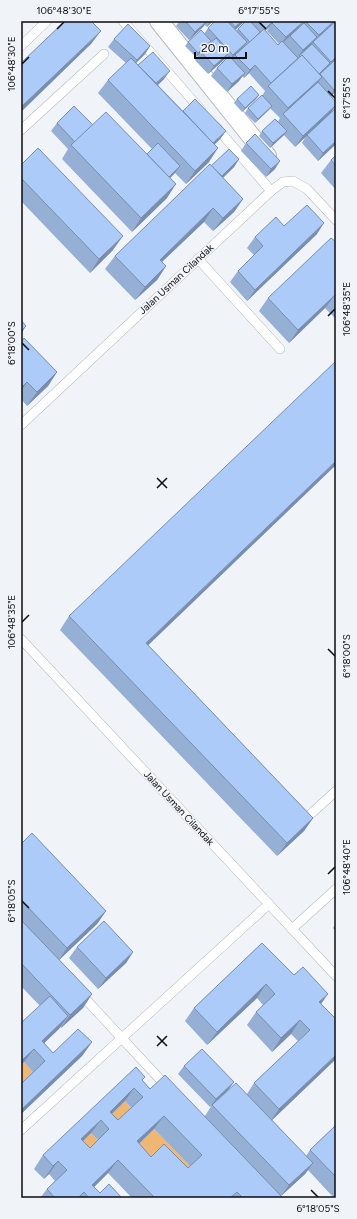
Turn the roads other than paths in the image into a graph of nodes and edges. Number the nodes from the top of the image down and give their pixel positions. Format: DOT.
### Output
graph roads {
  1 [pos="48,21"];
  2 [pos="123,21"];
  3 [pos="158,21"];
  4 [pos="21,46"];
  5 [pos="104,54"];
  6 [pos="21,130"];
  7 [pos="267,156"];
  8 [pos="271,191"];
  9 [pos="336,220"];
  10 [pos="198,259"];
  11 [pos="280,349"];
  12 [pos="21,425"];
  13 [pos="21,639"];
  14 [pos="336,790"];
  15 [pos="304,820"];
  16 [pos="336,889"];
  17 [pos="268,904"];
  18 [pos="292,929"];
  19 [pos="336,976"];
  20 [pos="74,986"];
  21 [pos="122,1038"];
  22 [pos="175,1095"];
  23 [pos="21,1130"];
  1 -- 4 [label="lane"];
  2 -- 8 [label="lane"];
  3 -- 7 [label="street"];
  5 -- 6 [label="lane"];
  8 -- 9 [label="lane, Jalan Usman Cilandak"];
  8 -- 10 [label="lane, Jalan Usman Cilandak"];
  10 -- 11 [label="lane"];
  10 -- 12 [label="lane, Jalan Usman Cilandak"];
  13 -- 17 [label="lane, Jalan Usman Cilandak"];
  14 -- 15 [label="lane"];
  16 -- 18 [label="lane"];
  17 -- 18 [label="lane, Jalan Usman Cilandak"];
  17 -- 21 [label="lane"];
  18 -- 19 [label="lane, Jalan Usman Cilandak"];
  20 -- 21 [label="lane"];
  21 -- 22 [label="lane"];
  21 -- 23 [label="lane"];
}
